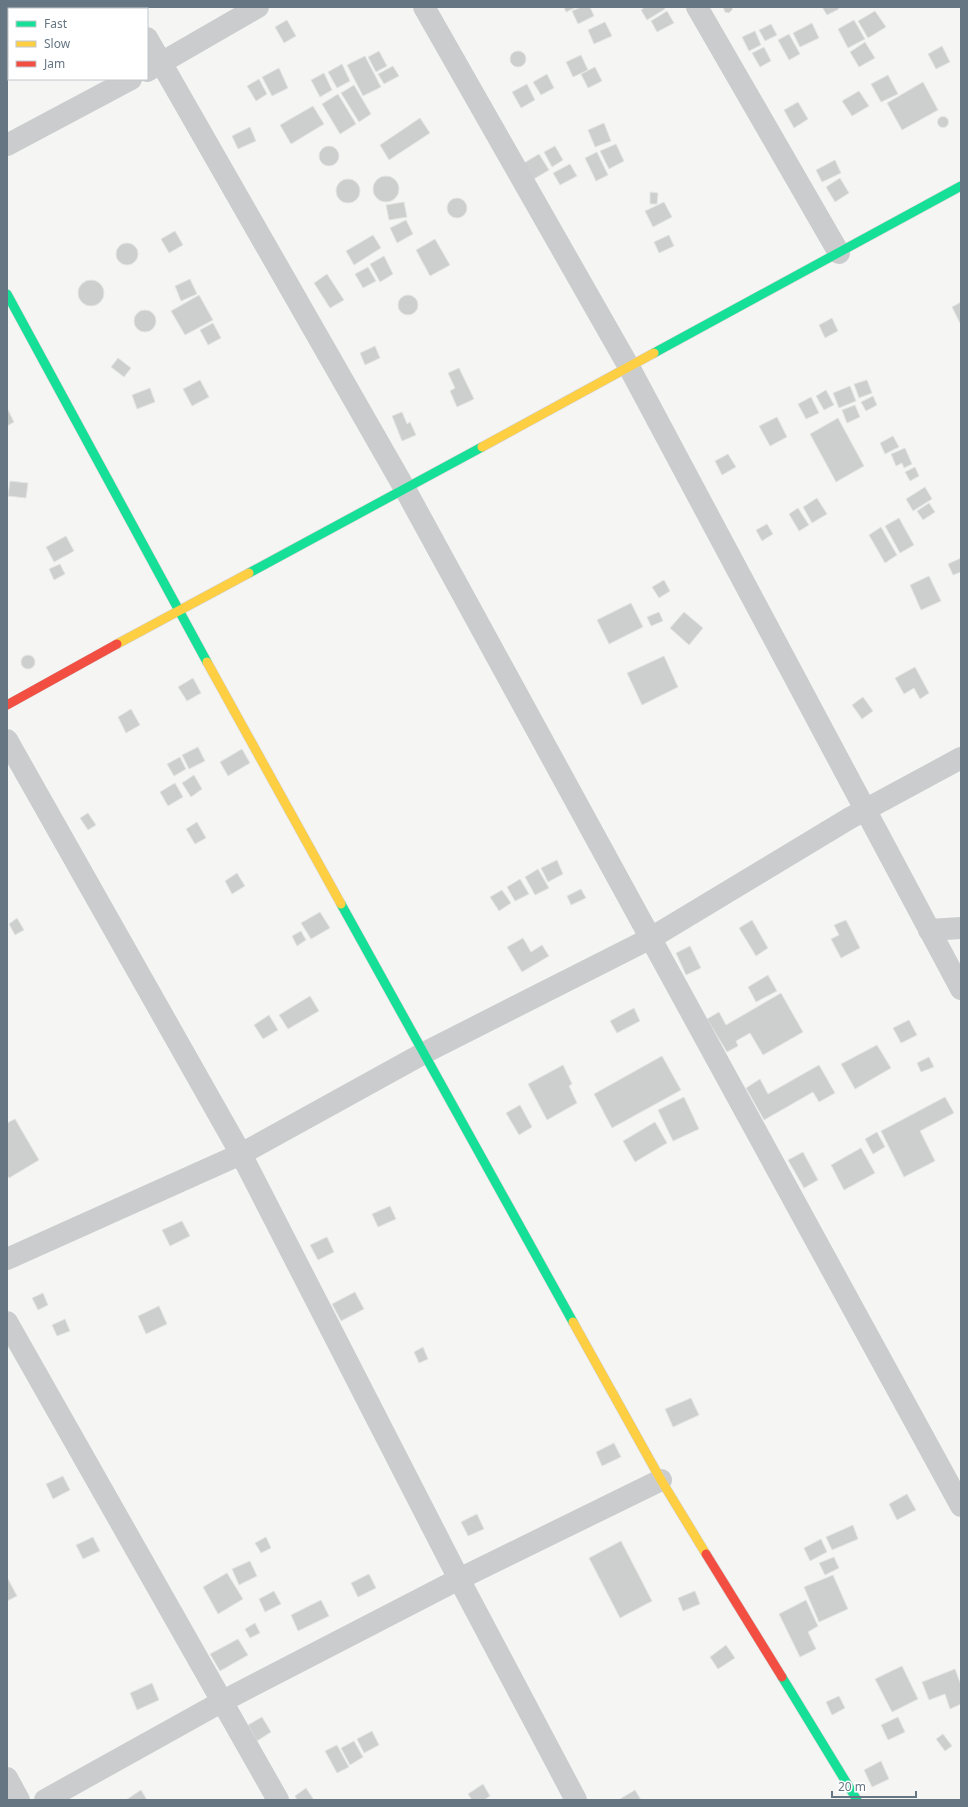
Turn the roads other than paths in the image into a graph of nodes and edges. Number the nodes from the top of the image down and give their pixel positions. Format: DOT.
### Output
graph roads {
  1 [pos="258,7"];
  2 [pos="424,7"];
  3 [pos="697,7"];
  4 [pos="148,42"];
  5 [pos="154,67"];
  6 [pos="129,80"];
  7 [pos="7,145"];
  8 [pos="961,186"];
  9 [pos="839,253"];
  10 [pos="7,294"];
  11 [pos="629,367"];
  12 [pos="405,489"];
  13 [pos="178,610"];
  14 [pos="7,705"];
  15 [pos="7,740"];
  16 [pos="961,758"];
  17 [pos="866,810"];
  18 [pos="961,928"];
  19 [pos="929,930"];
  20 [pos="651,938"];
  21 [pos="961,989"];
  22 [pos="424,1053"];
  23 [pos="241,1154"];
  24 [pos="7,1259"];
  25 [pos="7,1322"];
  26 [pos="661,1480"];
  27 [pos="961,1506"];
  28 [pos="459,1579"];
  29 [pos="222,1701"];
  30 [pos="7,1778"];
  31 [pos="19,1800"];
  32 [pos="45,1800"];
  33 [pos="278,1800"];
  34 [pos="576,1800"];
  35 [pos="857,1800"];
  1 -- 5 [label="street"];
  2 -- 11 [label="street"];
  3 -- 9 [label="street"];
  4 -- 5 [label="street"];
  5 -- 12 [label="street"];
  6 -- 7 [label="street"];
  8 -- 9 [label="street"];
  9 -- 11 [label="street"];
  10 -- 13 [label="street"];
  11 -- 12 [label="street"];
  11 -- 17 [label="street"];
  12 -- 13 [label="street"];
  12 -- 20 [label="street"];
  13 -- 14 [label="street"];
  13 -- 22 [label="street"];
  15 -- 23 [label="street"];
  16 -- 17 [label="street"];
  17 -- 19 [label="street"];
  17 -- 20 [label="street"];
  18 -- 19 [label="street"];
  19 -- 21 [label="street"];
  20 -- 22 [label="street"];
  20 -- 27 [label="street"];
  22 -- 23 [label="street"];
  22 -- 26 [label="street"];
  23 -- 24 [label="street"];
  23 -- 28 [label="street"];
  25 -- 29 [label="street"];
  26 -- 28 [label="street"];
  26 -- 35 [label="street"];
  28 -- 29 [label="street"];
  28 -- 34 [label="street"];
  29 -- 32 [label="street"];
  29 -- 33 [label="street"];
  30 -- 31 [label="street"];
}
